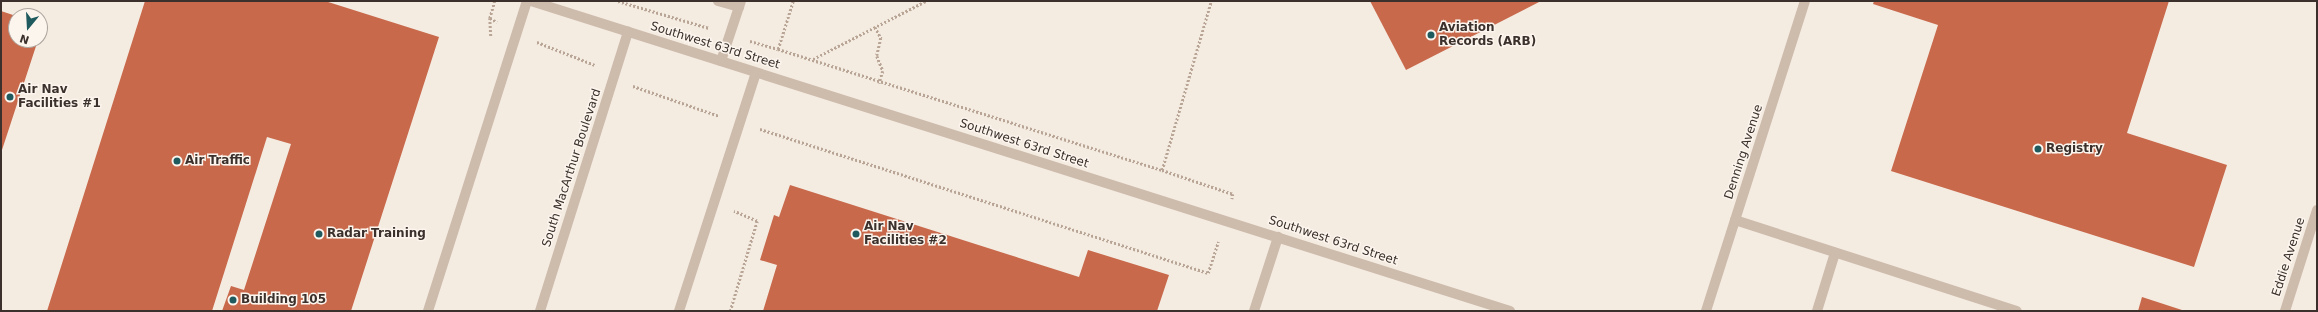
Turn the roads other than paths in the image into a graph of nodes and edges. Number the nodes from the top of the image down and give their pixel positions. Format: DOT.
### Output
graph roads {
  1 [pos="526,1"];
  2 [pos="530,1"];
  3 [pos="718,1"];
  4 [pos="1805,1"];
  5 [pos="542,3"];
  6 [pos="740,4"];
  7 [pos="628,32"];
  8 [pos="721,61"];
  9 [pos="756,72"];
  10 [pos="2317,210"];
  11 [pos="1735,220"];
  12 [pos="1278,237"];
  13 [pos="1835,253"];
  14 [pos="428,311"];
  15 [pos="540,311"];
  16 [pos="678,311"];
  17 [pos="1254,311"];
  18 [pos="1510,311"];
  19 [pos="1706,311"];
  20 [pos="1817,311"];
  21 [pos="2017,311"];
  22 [pos="2285,311"];
  1 -- 14 [label="street"];
  2 -- 5 [label="street, Southwest 63rd Street"];
  3 -- 6 [label="street"];
  4 -- 11 [label="street, Denning Avenue"];
  5 -- 7 [label="street, Southwest 63rd Street"];
  6 -- 8 [label="street"];
  7 -- 8 [label="street, Southwest 63rd Street"];
  7 -- 15 [label="street, South MacArthur Boulevard"];
  8 -- 9 [label="street, Southwest 63rd Street"];
  9 -- 12 [label="street, Southwest 63rd Street"];
  9 -- 16 [label="street"];
  10 -- 22 [label="street, Eddie Avenue"];
  11 -- 13 [label="street"];
  11 -- 19 [label="street, Denning Avenue"];
  12 -- 17 [label="street"];
  12 -- 18 [label="street, Southwest 63rd Street"];
  13 -- 20 [label="street"];
  13 -- 21 [label="street"];
}
